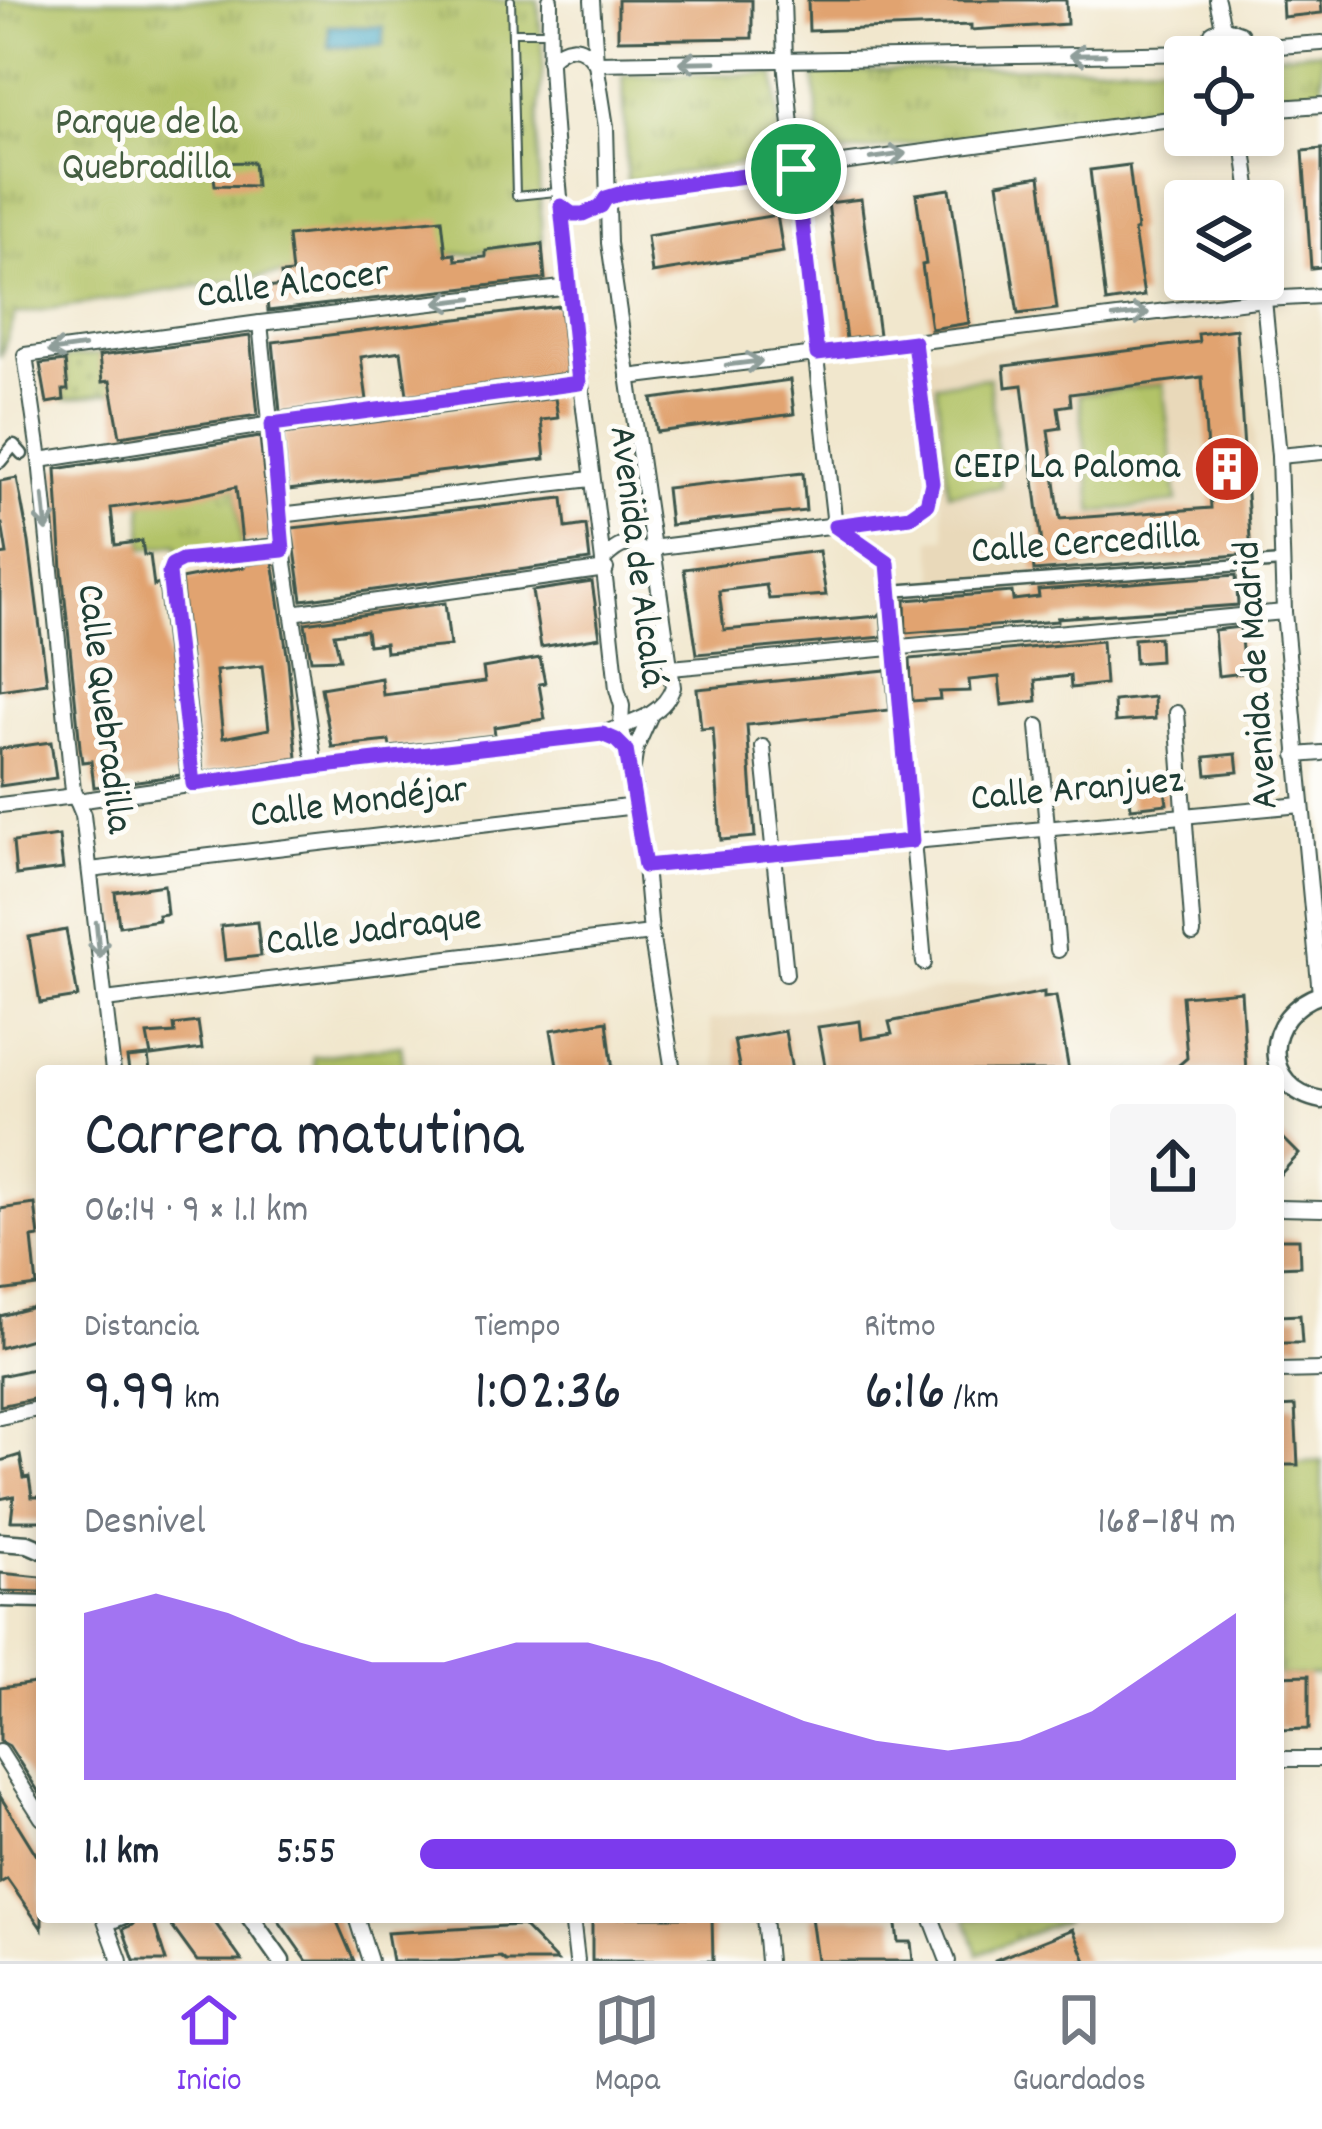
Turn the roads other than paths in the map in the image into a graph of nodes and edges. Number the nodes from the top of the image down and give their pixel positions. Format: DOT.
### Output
graph roads {
  1 [pos="511,0"];
  2 [pos="550,0"];
  3 [pos="592,0"];
  4 [pos="783,0"];
  5 [pos="1217,0"];
  6 [pos="1223,27"];
  7 [pos="512,32"];
  8 [pos="550,32"];
  9 [pos="1211,36"];
  10 [pos="1242,36"];
  11 [pos="1322,43"];
  12 [pos="1284,48"];
  13 [pos="1164,55"];
  14 [pos="784,60"];
  15 [pos="549,61"];
  16 [pos="596,63"];
  17 [pos="1322,105"];
  18 [pos="1284,108"];
  19 [pos="1164,120"];
  20 [pos="796,169"];
  21 [pos="606,198"];
  22 [pos="561,199"];
  23 [pos="569,287"];
  24 [pos="1322,296"];
  25 [pos="1284,298"];
  26 [pos="1256,300"];
  27 [pos="1264,300"];
  28 [pos="260,323"];
  29 [pos="914,342"];
  30 [pos="817,354"];
  31 [pos="25,355"];
  32 [pos="628,377"];
  33 [pos="579,383"];
  34 [pos="272,424"];
  35 [pos="1322,452"];
  36 [pos="22,454"];
  37 [pos="1279,456"];
  38 [pos="40,460"];
  39 [pos="0,462"];
  40 [pos="591,479"];
  41 [pos="280,515"];
  42 [pos="835,526"];
  43 [pos="283,550"];
  44 [pos="652,554"];
  45 [pos="1282,562"];
  46 [pos="605,564"];
  47 [pos="891,591"];
  48 [pos="1284,611"];
  49 [pos="292,613"];
  50 [pos="896,647"];
  51 [pos="671,668"];
  52 [pos="622,706"];
  53 [pos="1177,713"];
  54 [pos="646,715"];
  55 [pos="621,726"];
  56 [pos="1038,726"];
  57 [pos="602,734"];
  58 [pos="763,747"];
  59 [pos="626,750"];
  60 [pos="1322,753"];
  61 [pos="1296,754"];
  62 [pos="315,767"];
  63 [pos="632,772"];
  64 [pos="193,784"];
  65 [pos="76,798"];
  66 [pos="0,805"];
  67 [pos="1301,805"];
  68 [pos="636,806"];
  69 [pos="1185,815"];
  70 [pos="1049,828"];
  71 [pos="912,841"];
  72 [pos="775,854"];
  73 [pos="645,866"];
  74 [pos="90,870"];
  75 [pos="651,933"];
  76 [pos="1193,934"];
  77 [pos="1058,950"];
  78 [pos="924,964"];
  79 [pos="786,974"];
  80 [pos="1321,994"];
  81 [pos="105,1000"];
  82 [pos="112,1065"];
  83 [pos="672,1065"];
  84 [pos="1278,1065"];
  85 [pos="1284,1086"];
  86 [pos="1322,1100"];
  87 [pos="1284,1208"];
  88 [pos="1322,1209"];
  89 [pos="1322,1370"];
  90 [pos="1284,1371"];
  91 [pos="36,1409"];
  92 [pos="0,1417"];
  93 [pos="0,1542"];
  94 [pos="36,1547"];
  95 [pos="0,1601"];
  96 [pos="36,1602"];
  97 [pos="0,1752"];
  98 [pos="1284,1759"];
  99 [pos="1322,1759"];
  100 [pos="36,1809"];
  101 [pos="107,1923"];
  102 [pos="254,1923"];
  103 [pos="360,1923"];
  104 [pos="573,1923"];
  105 [pos="765,1923"];
  106 [pos="933,1923"];
  107 [pos="120,1961"];
  108 [pos="281,1961"];
  109 [pos="370,1961"];
  110 [pos="577,1961"];
  111 [pos="768,1961"];
  112 [pos="948,1961"];
  1 -- 7 [label="lane"];
  2 -- 8 [label="street, Avenida de Alcalá"];
  3 -- 16 [label="street, Avenida de Alcalá"];
  4 -- 14 [label="street"];
  5 -- 6 [label="street"];
  6 -- 9 [label="street"];
  6 -- 10 [label="street"];
  7 -- 8 [label="lane"];
  7 -- 22 [label="lane"];
  8 -- 15 [label="street, Avenida de Alcalá"];
  11 -- 12 [label="street"];
  13 -- 14 [label="street, one-way"];
  14 -- 16 [label="street, one-way"];
  14 -- 20 [label="street"];
  15 -- 16 [label="street"];
  15 -- 22 [label="street, Avenida de Alcalá"];
  16 -- 21 [label="street, Avenida de Alcalá"];
  17 -- 18 [label="street"];
  20 -- 19 [label="street, one-way"];
  20 -- 21 [label="street"];
  20 -- 30 [label="street"];
  21 -- 22 [label="street"];
  21 -- 32 [label="street, Avenida de Alcalá"];
  22 -- 23 [label="street, Avenida de Alcalá"];
  23 -- 28 [label="street, Calle Alcocer, one-way"];
  23 -- 33 [label="street, Avenida de Alcalá"];
  24 -- 25 [label="street"];
  29 -- 26 [label="street, one-way"];
  27 -- 37 [label="street, Avenida de Madrid"];
  28 -- 31 [label="street, Calle Alcocer, one-way"];
  28 -- 34 [label="street"];
  29 -- 30 [label="street"];
  29 -- 42 [label="street"];
  32 -- 30 [label="street, one-way"];
  30 -- 42 [label="street"];
  31 -- 38 [label="street, Calle Quebradilla"];
  32 -- 44 [label="street, Avenida de Alcalá"];
  33 -- 34 [label="street"];
  33 -- 40 [label="street, Avenida de Alcalá"];
  34 -- 38 [label="street"];
  34 -- 41 [label="street"];
  35 -- 37 [label="street"];
  36 -- 39 [label="street"];
  37 -- 45 [label="street, Avenida de Madrid"];
  38 -- 65 [label="street, Calle Quebradilla, one-way"];
  40 -- 41 [label="street"];
  40 -- 46 [label="street, Avenida de Alcalá"];
  41 -- 43 [label="street"];
  42 -- 44 [label="street"];
  42 -- 47 [label="street"];
  43 -- 49 [label="street"];
  43 -- 64 [label="street"];
  44 -- 46 [label="street"];
  44 -- 51 [label="street, Avenida de Alcalá"];
  45 -- 47 [label="street, Calle Cercedilla"];
  45 -- 48 [label="street, Avenida de Madrid"];
  46 -- 49 [label="street"];
  46 -- 52 [label="street, Avenida de Alcalá"];
  47 -- 50 [label="street"];
  48 -- 50 [label="street"];
  48 -- 61 [label="street, Avenida de Madrid"];
  49 -- 62 [label="street"];
  50 -- 51 [label="street"];
  50 -- 71 [label="street"];
  51 -- 54 [label="street, Avenida de Alcalá"];
  52 -- 54 [label="street"];
  52 -- 55 [label="street, Avenida de Alcalá"];
  53 -- 69 [label="street"];
  54 -- 55 [label="street"];
  54 -- 63 [label="street, Avenida de Alcalá"];
  55 -- 57 [label="street"];
  55 -- 59 [label="street, Avenida de Alcalá"];
  56 -- 70 [label="street"];
  57 -- 59 [label="street"];
  57 -- 62 [label="street"];
  58 -- 72 [label="street"];
  59 -- 63 [label="street, Avenida de Alcalá"];
  60 -- 61 [label="street"];
  61 -- 67 [label="street, Avenida de Madrid"];
  62 -- 64 [label="street"];
  63 -- 68 [label="street, Avenida de Alcalá"];
  64 -- 65 [label="street"];
  65 -- 66 [label="street"];
  65 -- 74 [label="street, Calle Quebradilla"];
  67 -- 69 [label="street, Calle Aranjuez"];
  67 -- 80 [label="street, Avenida de Madrid"];
  68 -- 73 [label="street, Avenida de Alcalá"];
  68 -- 74 [label="street, Calle Mondéjar"];
  69 -- 70 [label="street, Calle Aranjuez"];
  69 -- 76 [label="street"];
  70 -- 71 [label="street, Calle Aranjuez"];
  70 -- 77 [label="street"];
  71 -- 72 [label="street, Calle Aranjuez"];
  71 -- 78 [label="street"];
  72 -- 73 [label="street, Calle Aranjuez"];
  72 -- 79 [label="street"];
  73 -- 75 [label="street, Avenida de Alcalá"];
  74 -- 81 [label="street, Calle Quebradilla, one-way"];
  75 -- 81 [label="street, Calle Jadraque"];
  75 -- 83 [label="street, Avenida de Alcalá"];
  80 -- 84 [label="street"];
  81 -- 82 [label="street, Calle Quebradilla"];
  85 -- 86 [label="street"];
  87 -- 88 [label="street"];
  89 -- 90 [label="street"];
  91 -- 92 [label="street"];
  93 -- 94 [label="street"];
  95 -- 96 [label="street"];
  97 -- 100 [label="street"];
  98 -- 99 [label="street"];
  101 -- 107 [label="street"];
  102 -- 108 [label="street"];
  103 -- 109 [label="street"];
  104 -- 110 [label="street"];
  105 -- 111 [label="street"];
  106 -- 112 [label="street"];
}
